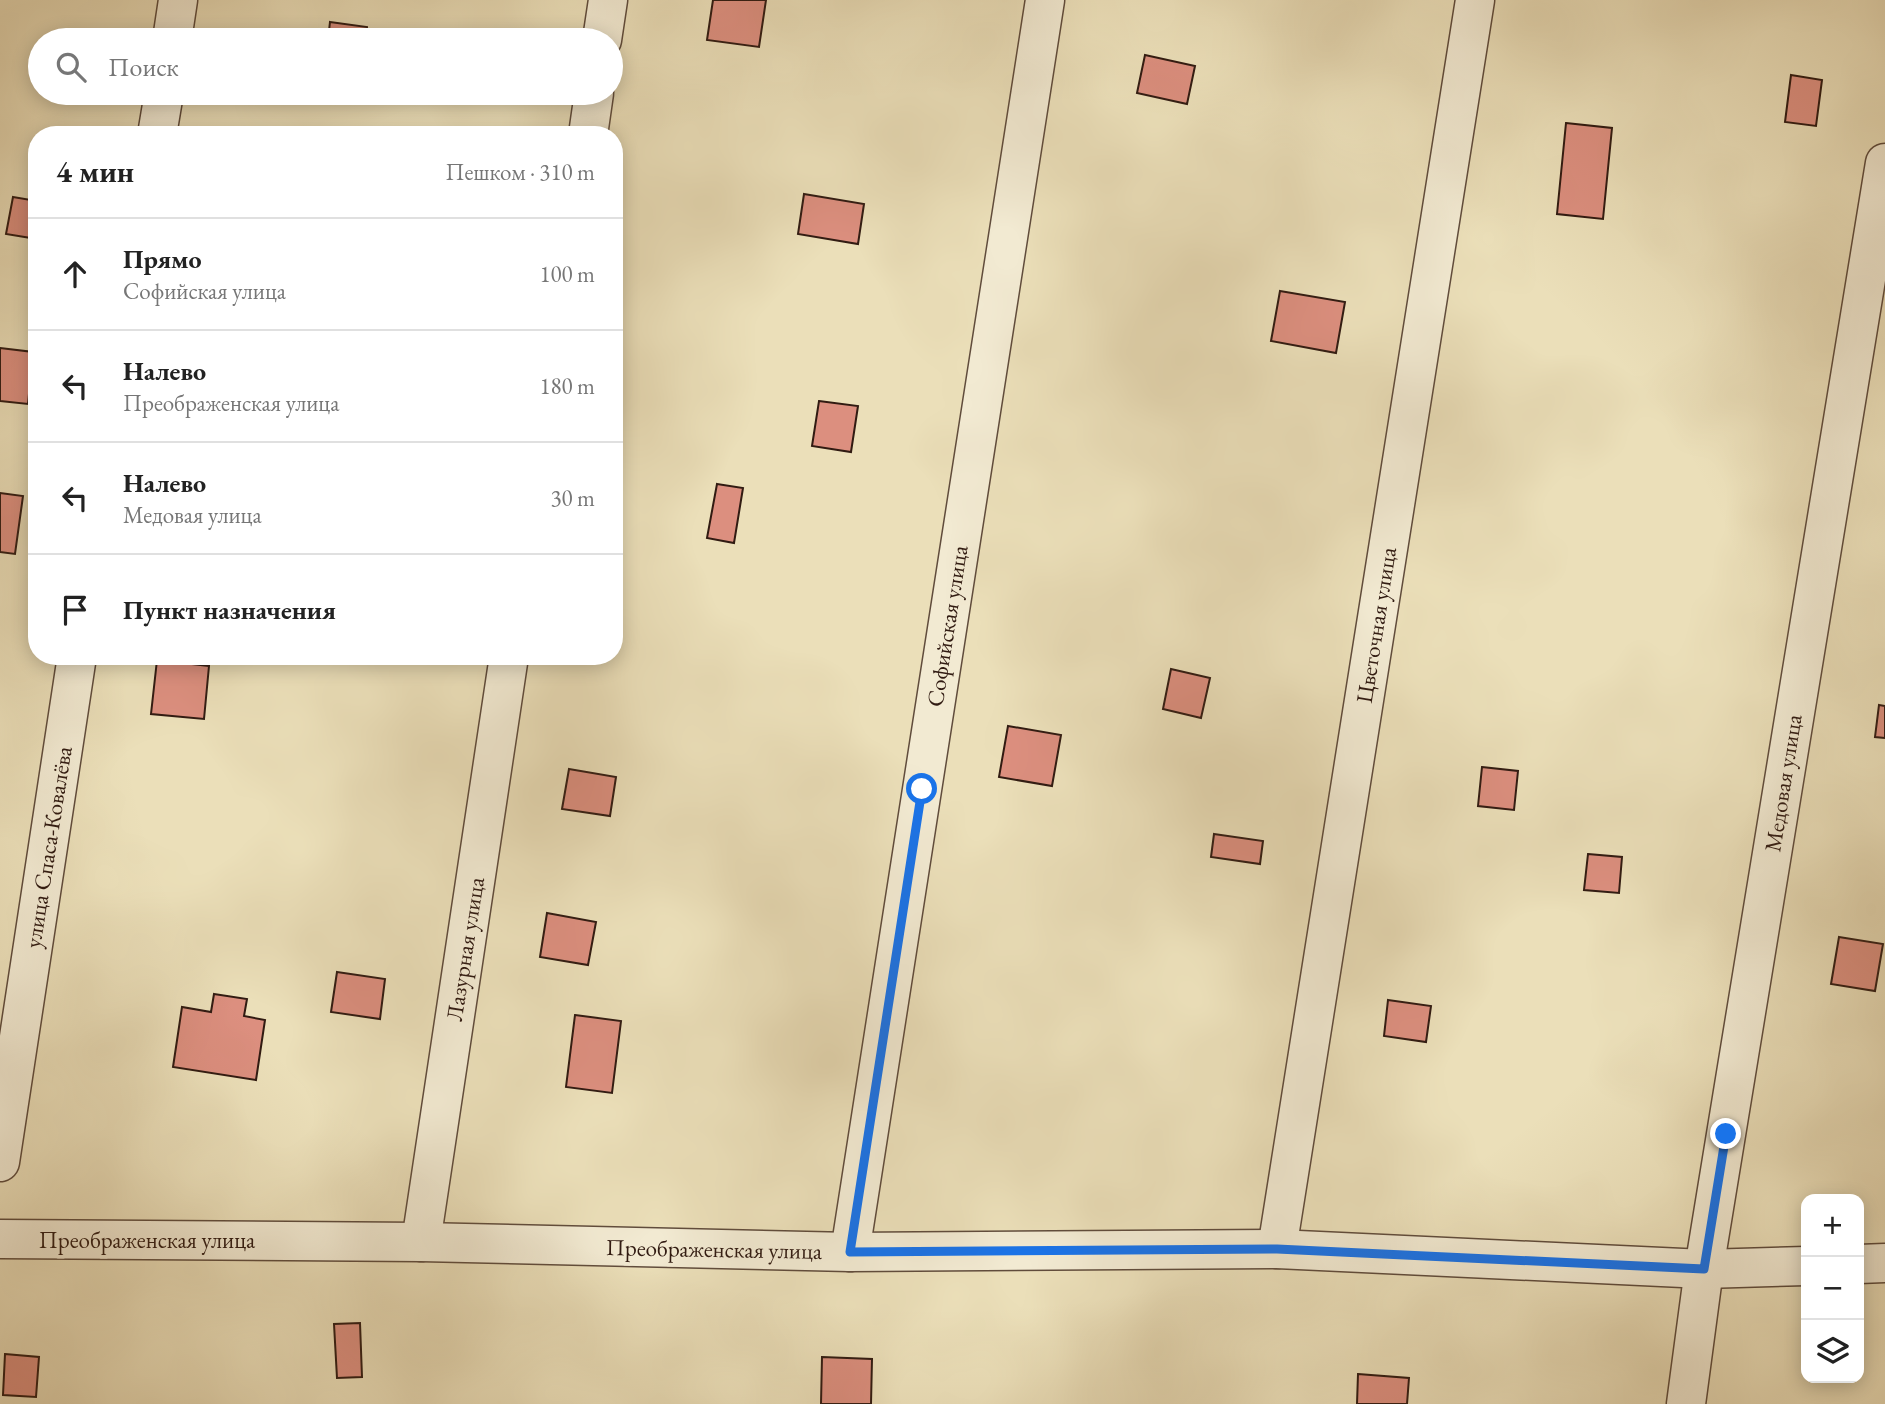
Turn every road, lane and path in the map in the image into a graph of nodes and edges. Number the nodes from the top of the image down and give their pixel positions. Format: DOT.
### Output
graph roads {
  1 [pos="178,0"];
  2 [pos="608,0"];
  3 [pos="1045,0"];
  4 [pos="1475,0"];
  5 [pos="174,28"];
  6 [pos="604,28"];
  7 [pos="162,105"];
  8 [pos="592,105"];
  9 [pos="158,126"];
  10 [pos="589,126"];
  11 [pos="1885,163"];
  12 [pos="77,665"];
  13 [pos="508,665"];
  14 [pos="0,1162"];
  15 [pos="0,1239"];
  16 [pos="421,1242"];
  17 [pos="1277,1249"];
  18 [pos="850,1252"];
  19 [pos="1864,1264"];
  20 [pos="1885,1264"];
  21 [pos="1801,1266"];
  22 [pos="1704,1269"];
  23 [pos="1686,1404"];
  1 -- 5 [label="street"];
  2 -- 6 [label="street"];
  3 -- 18 [label="street, Софийская улица"];
  4 -- 17 [label="street, Цветочная улица"];
  7 -- 9 [label="street"];
  8 -- 10 [label="street"];
  11 -- 22 [label="street, Медовая улица"];
  12 -- 14 [label="street, улица Спаса-Ковалёва"];
  13 -- 16 [label="street, Лазурная улица"];
  15 -- 16 [label="street, Преображенская улица"];
  16 -- 18 [label="street, Преображенская улица"];
  17 -- 18 [label="street, Преображенская улица"];
  17 -- 22 [label="street, Преображенская улица"];
  19 -- 20 [label="street"];
  21 -- 22 [label="street, Преображенская улица"];
  22 -- 23 [label="street, Медовая улица"];
}
